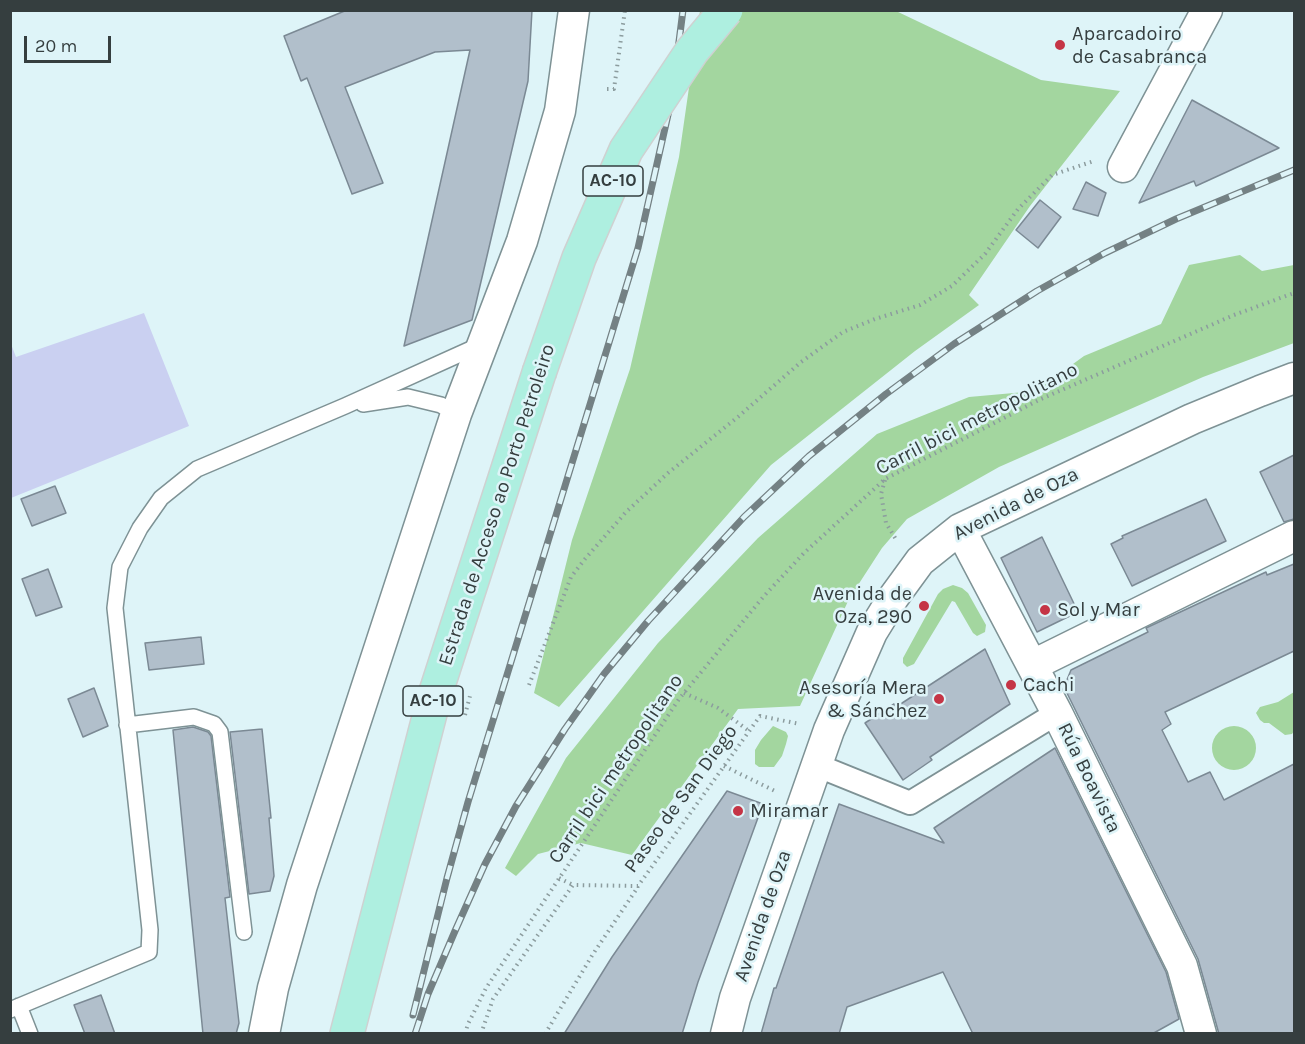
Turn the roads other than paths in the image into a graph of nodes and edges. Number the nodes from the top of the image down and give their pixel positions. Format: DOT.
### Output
graph roads {
  1 [pos="574,10"];
  2 [pos="726,10"];
  3 [pos="1207,10"];
  4 [pos="1124,167"];
  5 [pos="483,344"];
  6 [pos="1294,378"];
  7 [pos="345,406"];
  8 [pos="456,414"];
  9 [pos="960,529"];
  10 [pos="1294,536"];
  11 [pos="1033,665"];
  12 [pos="1057,713"];
  13 [pos="127,726"];
  14 [pos="816,765"];
  15 [pos="244,932"];
  16 [pos="15,1008"];
  17 [pos="30,1034"];
  18 [pos="264,1034"];
  19 [pos="347,1034"];
  20 [pos="726,1034"];
  21 [pos="1201,1034"];
  1 -- 5 [label="street"];
  2 -- 19 [label="main road, Estrada de Acceso ao Porto Petroleiro / AC-10, bridge"];
  3 -- 4 [label="street"];
  5 -- 7 [label="lane"];
  5 -- 8 [label="street"];
  6 -- 9 [label="street, Avenida de Oza"];
  7 -- 8 [label="lane"];
  7 -- 13 [label="lane"];
  8 -- 18 [label="street"];
  9 -- 11 [label="street, Rúa Boavista"];
  9 -- 14 [label="street, Avenida de Oza"];
  10 -- 11 [label="street"];
  11 -- 12 [label="street, Rúa Boavista"];
  12 -- 14 [label="street"];
  12 -- 21 [label="street, Rúa Boavista"];
  13 -- 15 [label="lane"];
  13 -- 16 [label="lane"];
  14 -- 20 [label="street, Avenida de Oza"];
  16 -- 17 [label="lane"];
}
